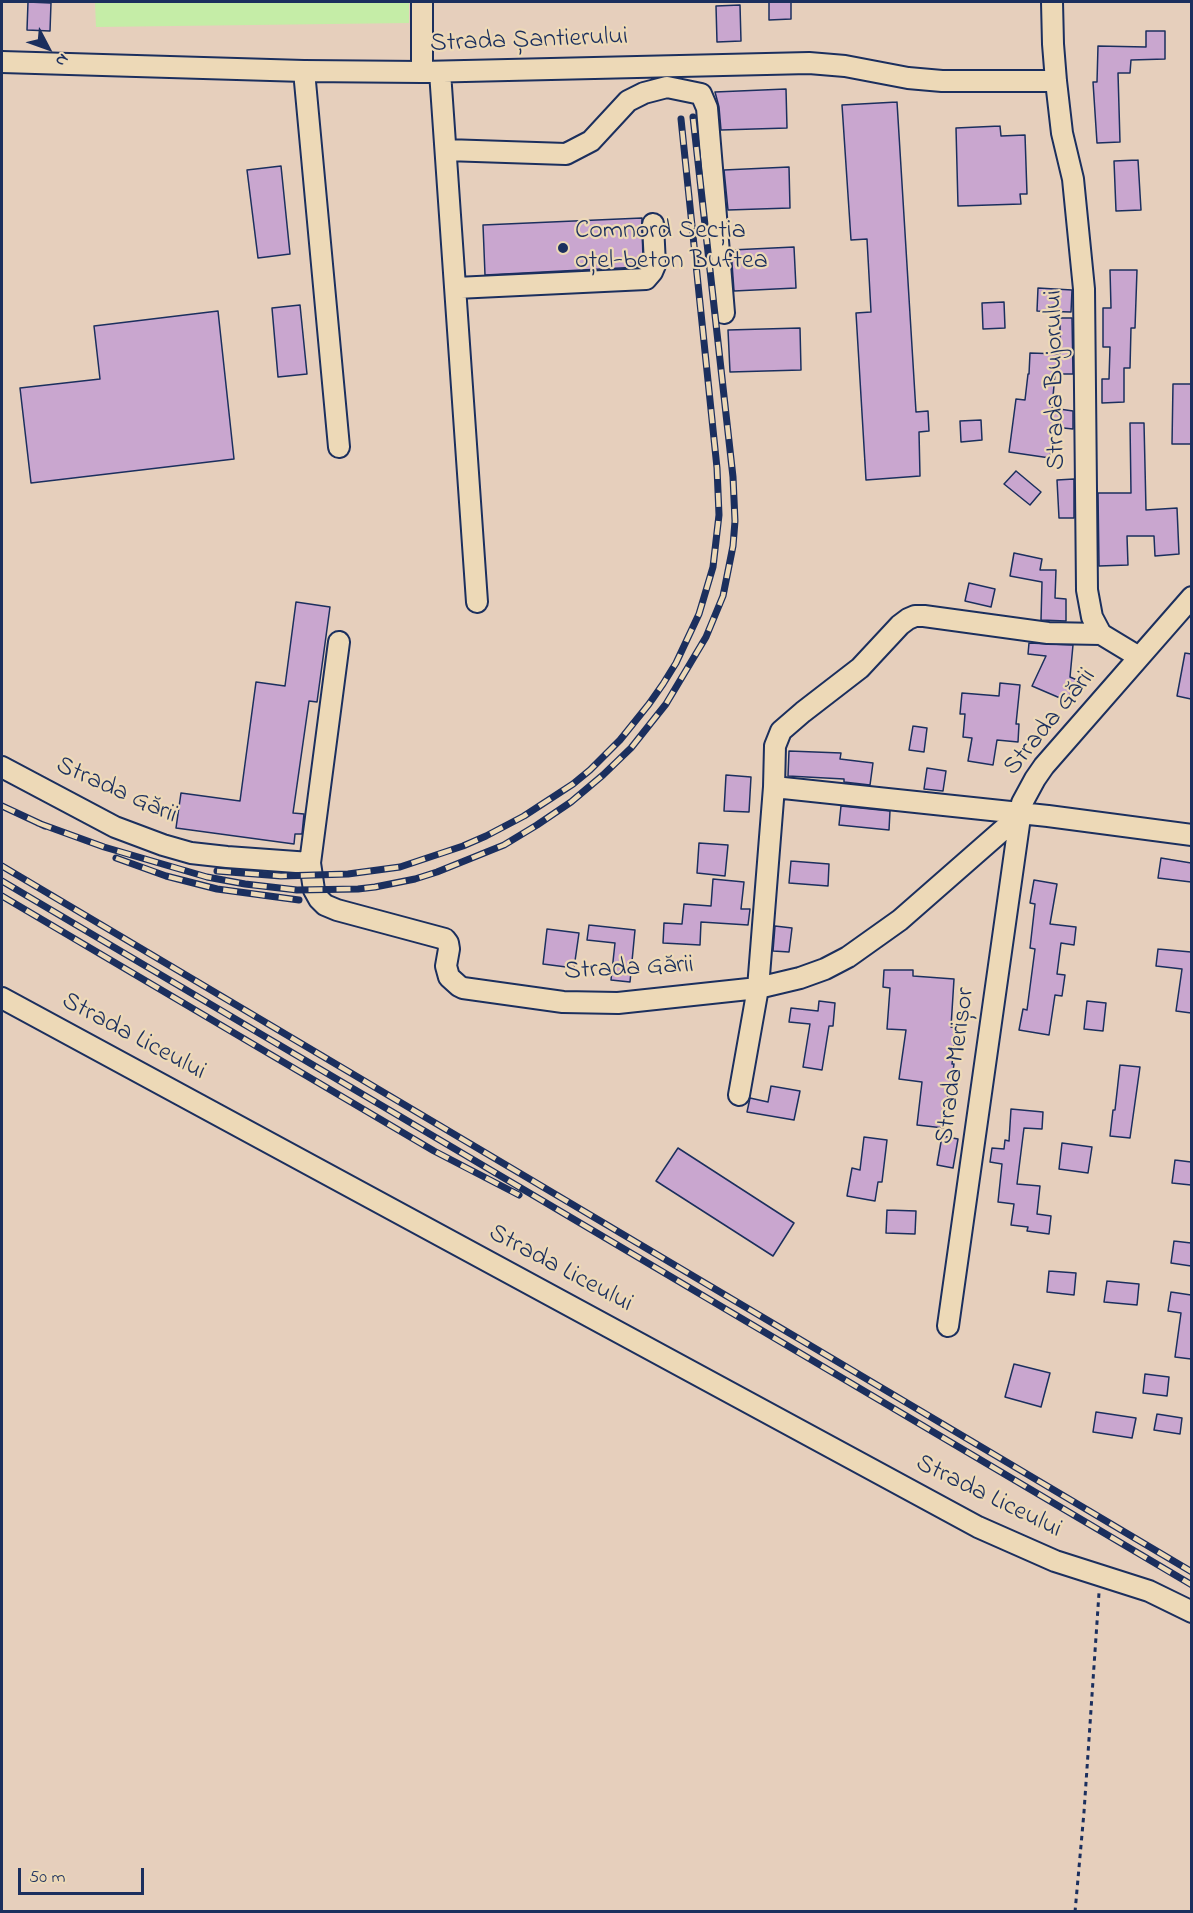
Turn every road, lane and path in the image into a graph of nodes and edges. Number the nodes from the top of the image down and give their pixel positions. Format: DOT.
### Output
graph roads {
  1 [pos="422,2"];
  2 [pos="1052,2"];
  3 [pos="2,62"];
  4 [pos="304,71"];
  5 [pos="431,72"];
  6 [pos="1056,81"];
  7 [pos="446,150"];
  8 [pos="652,224"];
  9 [pos="456,288"];
  10 [pos="724,313"];
  11 [pos="339,447"];
  12 [pos="1191,597"];
  13 [pos="477,602"];
  14 [pos="1101,634"];
  15 [pos="339,642"];
  16 [pos="1139,657"];
  17 [pos="2,766"];
  18 [pos="774,787"];
  19 [pos="1020,814"];
  20 [pos="1191,835"];
  21 [pos="310,863"];
  22 [pos="758,988"];
  23 [pos="2,998"];
  24 [pos="739,1095"];
  25 [pos="948,1326"];
  26 [pos="1099,1576"];
  27 [pos="1191,1611"];
  28 [pos="1075,1911"];
  1 -- 5 [label="street"];
  2 -- 6 [label="street, Strada Bujorului"];
  3 -- 4 [label="street, Strada Șantierului"];
  4 -- 5 [label="street, Strada Șantierului"];
  4 -- 11 [label="street"];
  5 -- 6 [label="street, Strada Șantierului"];
  5 -- 7 [label="street"];
  6 -- 14 [label="street, Strada Bujorului"];
  7 -- 9 [label="street"];
  7 -- 10 [label="street"];
  8 -- 9 [label="street"];
  9 -- 13 [label="street"];
  12 -- 16 [label="street, Strada Gării"];
  14 -- 16 [label="street"];
  14 -- 18 [label="street"];
  15 -- 21 [label="street"];
  16 -- 19 [label="street, Strada Gării"];
  17 -- 21 [label="street, Strada Gării"];
  18 -- 19 [label="street"];
  18 -- 22 [label="street"];
  19 -- 20 [label="street"];
  19 -- 22 [label="street, Strada Gării"];
  19 -- 25 [label="street, Strada Merișor"];
  21 -- 22 [label="street, Strada Gării"];
  22 -- 24 [label="street"];
  23 -- 26 [label="street, Strada Liceului"];
  26 -- 27 [label="street, Strada Liceului"];
  26 -- 28 [label="path"];
}
